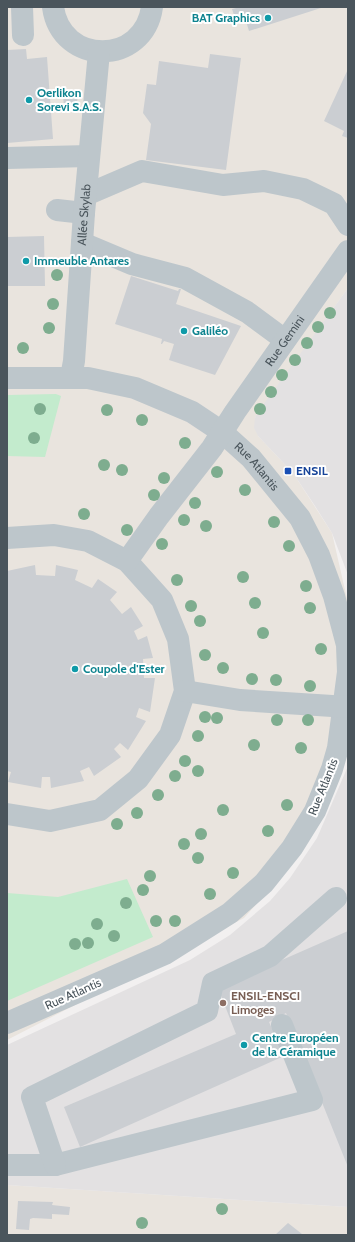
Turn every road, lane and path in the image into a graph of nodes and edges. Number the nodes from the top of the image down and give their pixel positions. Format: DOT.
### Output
graph roads {
  1 [pos="22,7"];
  2 [pos="53,7"];
  3 [pos="152,7"];
  4 [pos="23,35"];
  5 [pos="99,52"];
  6 [pos="89,156"];
  7 [pos="7,158"];
  8 [pos="85,204"];
  9 [pos="57,210"];
  10 [pos="348,225"];
  11 [pos="82,243"];
  12 [pos="348,251"];
  13 [pos="285,340"];
  14 [pos="8,375"];
  15 [pos="71,377"];
  16 [pos="222,432"];
  17 [pos="7,538"];
  18 [pos="127,562"];
  19 [pos="347,645"];
  20 [pos="185,691"];
  21 [pos="346,706"];
  22 [pos="7,814"];
  23 [pos="336,898"];
  24 [pos="7,1023"];
  25 [pos="282,1025"];
  26 [pos="7,1165"];
  27 [pos="55,1165"];
  1 -- 4 [label="street"];
  2 -- 5 [label="street"];
  3 -- 5 [label="street"];
  5 -- 6 [label="street, Allée Skylab"];
  6 -- 7 [label="street"];
  6 -- 8 [label="street, Allée Skylab"];
  8 -- 9 [label="street"];
  8 -- 10 [label="street"];
  8 -- 11 [label="street, Allée Skylab"];
  11 -- 13 [label="street"];
  11 -- 15 [label="street, Allée Skylab"];
  12 -- 13 [label="street, Rue Gemini"];
  13 -- 16 [label="street, Rue Gemini"];
  14 -- 15 [label="street, Rue Atlantis"];
  15 -- 16 [label="street, Rue Atlantis"];
  16 -- 18 [label="street, Rue Gemini"];
  16 -- 19 [label="street, Rue Atlantis"];
  17 -- 18 [label="street"];
  18 -- 20 [label="street"];
  19 -- 21 [label="street, Rue Atlantis"];
  20 -- 21 [label="street"];
  20 -- 22 [label="street"];
  21 -- 24 [label="street, Rue Atlantis"];
  23 -- 27 [label="street"];
  25 -- 27 [label="street"];
  26 -- 27 [label="street"];
}
